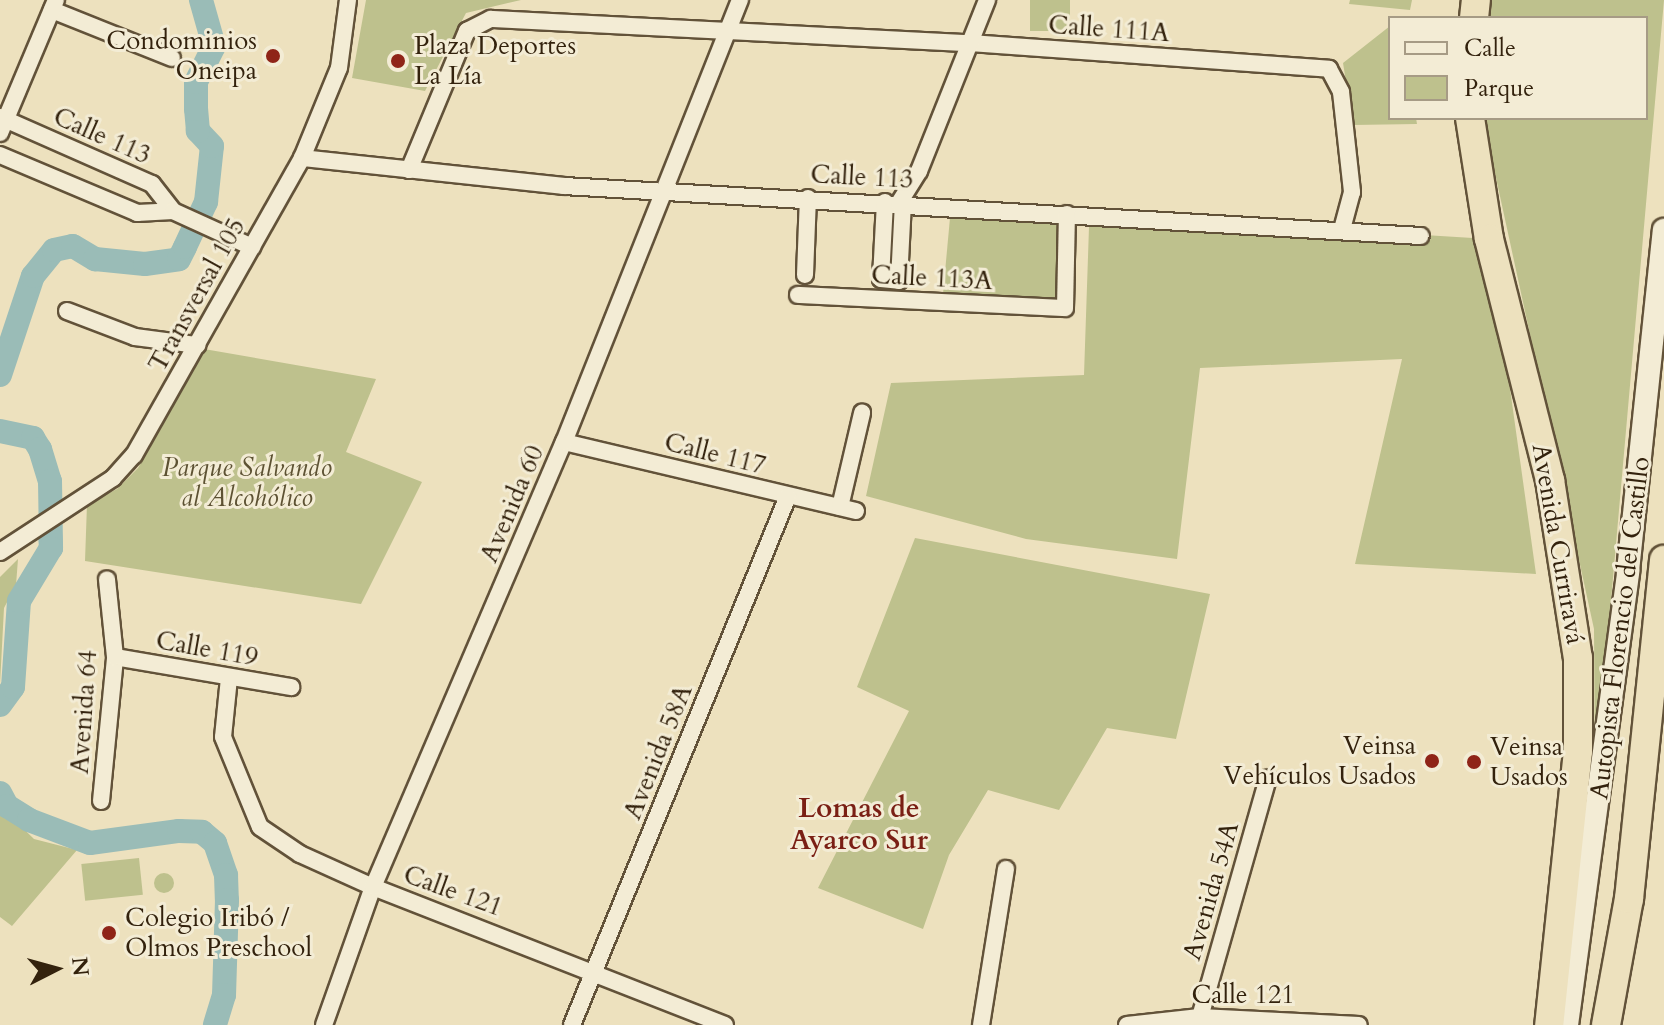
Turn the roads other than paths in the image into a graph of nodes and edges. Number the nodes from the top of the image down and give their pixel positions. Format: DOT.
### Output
graph roads {
  1 [pos="348,0"];
  2 [pos="740,0"];
  3 [pos="987,0"];
  4 [pos="54,5"];
  5 [pos="726,33"];
  6 [pos="970,43"];
  7 [pos="172,58"];
  8 [pos="1470,120"];
  9 [pos="2,123"];
  10 [pos="0,155"];
  11 [pos="302,158"];
  12 [pos="409,170"];
  13 [pos="663,189"];
  14 [pos="808,198"];
  15 [pos="896,203"];
  16 [pos="179,212"];
  17 [pos="1067,214"];
  18 [pos="1342,229"];
  19 [pos="1664,230"];
  20 [pos="1421,236"];
  21 [pos="252,247"];
  22 [pos="805,275"];
  23 [pos="798,295"];
  24 [pos="67,311"];
  25 [pos="197,345"];
  26 [pos="862,413"];
  27 [pos="564,442"];
  28 [pos="788,496"];
  29 [pos="0,552"];
  30 [pos="1664,560"];
  31 [pos="107,579"];
  32 [pos="115,657"];
  33 [pos="229,678"];
  34 [pos="291,687"];
  35 [pos="1268,779"];
  36 [pos="101,801"];
  37 [pos="1006,869"];
  38 [pos="373,887"];
  39 [pos="595,970"];
  40 [pos="1200,1017"];
  41 [pos="324,1025"];
  42 [pos="572,1025"];
  43 [pos="725,1025"];
  44 [pos="981,1025"];
  45 [pos="1127,1025"];
  46 [pos="1359,1025"];
  47 [pos="1549,1025"];
  48 [pos="1567,1025"];
  49 [pos="1606,1025"];
  1 -- 11 [label="street, Transversal 105"];
  2 -- 5 [label="street, Avenida 60"];
  3 -- 6 [label="street"];
  4 -- 7 [label="street"];
  4 -- 9 [label="street"];
  5 -- 6 [label="street, Calle 111A"];
  5 -- 12 [label="street, Calle 111A"];
  5 -- 13 [label="street, Avenida 60"];
  6 -- 15 [label="street"];
  6 -- 18 [label="street, Calle 111A"];
  8 -- 47 [label="highway, Avenida Curriravá"];
  9 -- 16 [label="street, Calle 113"];
  10 -- 16 [label="street, Calle 113"];
  11 -- 12 [label="street, Calle 113"];
  11 -- 21 [label="street, Transversal 105"];
  12 -- 13 [label="street, Calle 113"];
  13 -- 14 [label="street, Calle 113"];
  13 -- 27 [label="street, Avenida 60"];
  14 -- 15 [label="street, Calle 113"];
  14 -- 22 [label="street"];
  15 -- 17 [label="street, Calle 113"];
  16 -- 21 [label="street, Calle 113"];
  17 -- 18 [label="street, Calle 113"];
  17 -- 23 [label="street, Calle 113A"];
  18 -- 20 [label="street, Calle 113"];
  19 -- 48 [label="main road, Autopista Florencio del Castillo"];
  21 -- 25 [label="street, Transversal 105"];
  24 -- 25 [label="street"];
  25 -- 29 [label="street, Transversal 105"];
  26 -- 28 [label="street, Calle 117"];
  27 -- 28 [label="street, Calle 117"];
  27 -- 38 [label="street, Avenida 60"];
  28 -- 39 [label="street, Avenida 58A"];
  30 -- 49 [label="highway, Autopista Florencio del Castillo"];
  31 -- 32 [label="street, Avenida 64"];
  32 -- 33 [label="street, Calle 119"];
  32 -- 36 [label="street, Avenida 64"];
  33 -- 34 [label="street, Calle 119"];
  33 -- 38 [label="street, Calle 121"];
  35 -- 40 [label="street, Avenida 54A"];
  37 -- 44 [label="street"];
  38 -- 39 [label="street, Calle 121"];
  38 -- 41 [label="street, Avenida 60"];
  39 -- 42 [label="street, Avenida 58A"];
  39 -- 43 [label="street, Calle 121"];
  40 -- 45 [label="street, Calle 121"];
  40 -- 46 [label="street, Calle 121"];
}
